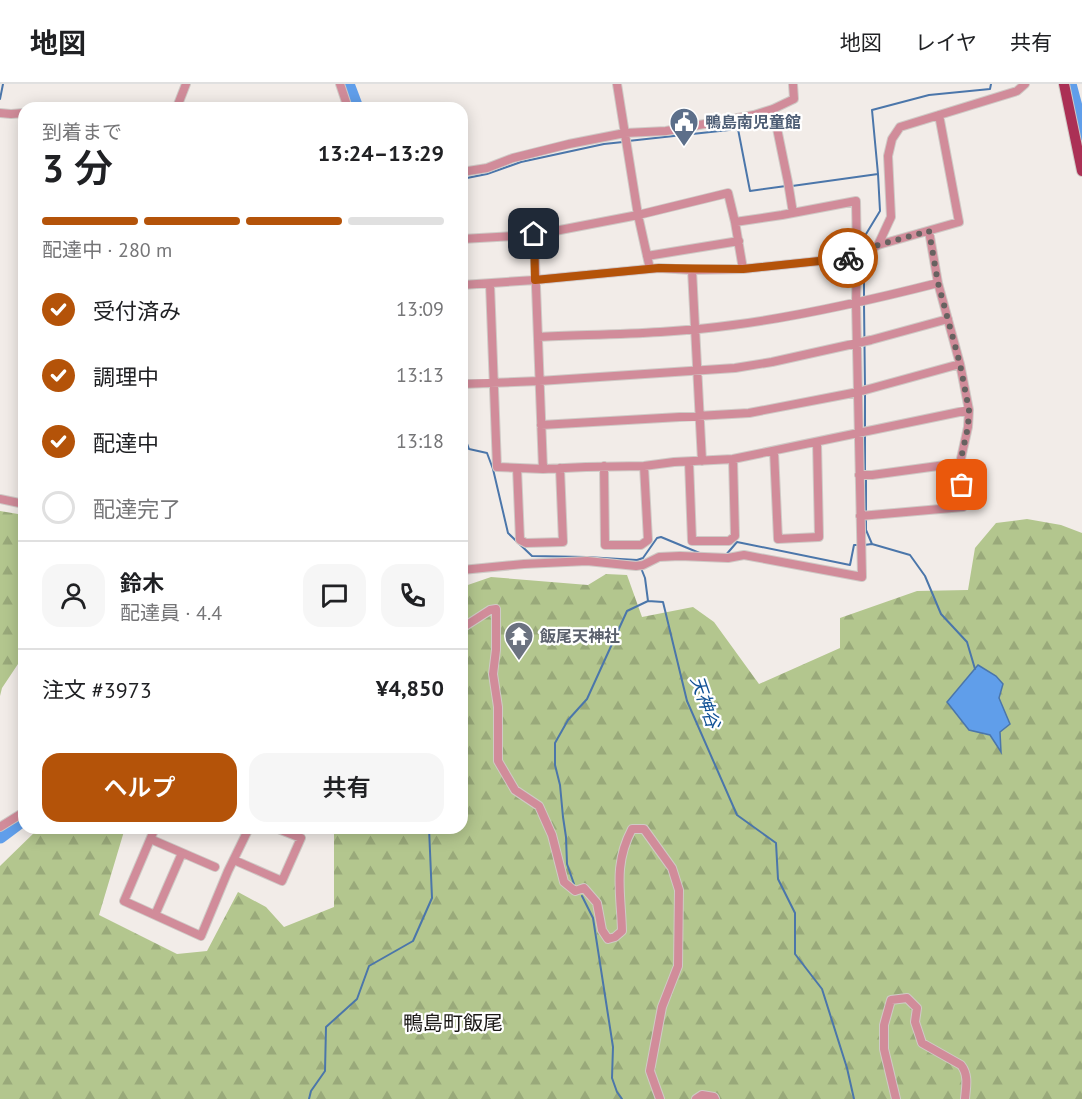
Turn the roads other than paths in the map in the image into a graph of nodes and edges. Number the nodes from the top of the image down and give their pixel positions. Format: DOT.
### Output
graph roads {
  1 [pos="186,84"];
  2 [pos="340,84"];
  3 [pos="617,84"];
  4 [pos="793,84"];
  5 [pos="1025,84"];
  6 [pos="1064,84"];
  7 [pos="179,102"];
  8 [pos="346,102"];
  9 [pos="773,110"];
  10 [pos="0,113"];
  11 [pos="18,113"];
  12 [pos="939,115"];
  13 [pos="627,140"];
  14 [pos="468,171"];
  15 [pos="1082,171"];
  16 [pos="793,213"];
  17 [pos="638,215"];
  18 [pos="735,222"];
  19 [pos="929,231"];
  20 [pos="534,234"];
  21 [pos="468,239"];
  22 [pos="739,241"];
  23 [pos="878,245"];
  24 [pos="647,256"];
  25 [pos="857,256"];
  26 [pos="650,269"];
  27 [pos="743,269"];
  28 [pos="692,270"];
  29 [pos="535,280"];
  30 [pos="938,283"];
  31 [pos="490,284"];
  32 [pos="468,285"];
  33 [pos="856,303"];
  34 [pos="948,319"];
  35 [pos="696,329"];
  36 [pos="538,337"];
  37 [pos="858,342"];
  38 [pos="960,364"];
  39 [pos="698,371"];
  40 [pos="539,381"];
  41 [pos="494,383"];
  42 [pos="468,384"];
  43 [pos="858,392"];
  44 [pos="969,410"];
  45 [pos="700,416"];
  46 [pos="541,425"];
  47 [pos="859,434"];
  48 [pos="817,442"];
  49 [pos="774,451"];
  50 [pos="733,459"];
  51 [pos="702,461"];
  52 [pos="688,462"];
  53 [pos="960,463"];
  54 [pos="644,465"];
  55 [pos="604,466"];
  56 [pos="517,468"];
  57 [pos="560,468"];
  58 [pos="543,470"];
  59 [pos="859,475"];
  60 [pos="0,499"];
  61 [pos="18,503"];
  62 [pos="860,516"];
  63 [pos="468,569"];
  64 [pos="468,624"];
  65 [pos="18,816"];
  66 [pos="0,827"];
  67 [pos="152,834"];
  68 [pos="246,834"];
  69 [pos="291,834"];
  70 [pos="155,841"];
  71 [pos="182,853"];
  72 [pos="234,860"];
  73 [pos="215,867"];
  74 [pos="155,915"];
  75 [pos="660,1099"];
  76 [pos="696,1099"];
  77 [pos="716,1099"];
  78 [pos="896,1099"];
  79 [pos="965,1099"];
  1 -- 7 [label="street"];
  2 -- 8 [label="street"];
  3 -- 13 [label="street"];
  4 -- 9 [label="street"];
  5 -- 12 [label="street"];
  6 -- 15 [label="main road"];
  9 -- 13 [label="street"];
  9 -- 16 [label="street"];
  10 -- 11 [label="street"];
  12 -- 19 [label="street"];
  12 -- 23 [label="street"];
  13 -- 14 [label="street"];
  13 -- 17 [label="street"];
  16 -- 18 [label="street"];
  16 -- 25 [label="street"];
  17 -- 18 [label="street"];
  17 -- 20 [label="street"];
  17 -- 24 [label="street"];
  18 -- 22 [label="street"];
  19 -- 23 [label="street"];
  19 -- 30 [label="street"];
  20 -- 21 [label="street"];
  20 -- 29 [label="street"];
  22 -- 24 [label="street"];
  22 -- 27 [label="street"];
  23 -- 25 [label="street"];
  24 -- 26 [label="street"];
  25 -- 27 [label="street"];
  25 -- 33 [label="street"];
  26 -- 28 [label="street"];
  26 -- 29 [label="street"];
  27 -- 28 [label="street"];
  28 -- 35 [label="street"];
  29 -- 31 [label="street"];
  29 -- 36 [label="street"];
  30 -- 33 [label="street"];
  30 -- 34 [label="street"];
  31 -- 32 [label="street"];
  31 -- 41 [label="street"];
  33 -- 35 [label="street"];
  33 -- 37 [label="street"];
  34 -- 37 [label="street"];
  34 -- 38 [label="street"];
  35 -- 36 [label="street"];
  35 -- 39 [label="street"];
  36 -- 40 [label="street"];
  37 -- 39 [label="street"];
  37 -- 43 [label="street"];
  38 -- 43 [label="street"];
  38 -- 44 [label="street"];
  39 -- 40 [label="street"];
  39 -- 45 [label="street"];
  40 -- 41 [label="street"];
  40 -- 46 [label="street"];
  41 -- 42 [label="street"];
  41 -- 56 [label="street"];
  43 -- 45 [label="street"];
  43 -- 47 [label="street"];
  44 -- 47 [label="street"];
  44 -- 53 [label="street"];
  45 -- 46 [label="street"];
  45 -- 51 [label="street"];
  46 -- 58 [label="street"];
  47 -- 48 [label="street"];
  47 -- 59 [label="street"];
  48 -- 49 [label="street"];
  48 -- 49 [label="street"];
  49 -- 50 [label="street"];
  50 -- 51 [label="street"];
  50 -- 52 [label="street"];
  51 -- 52 [label="street"];
  52 -- 54 [label="street"];
  53 -- 59 [label="street"];
  53 -- 62 [label="street"];
  54 -- 55 [label="street"];
  54 -- 55 [label="street"];
  55 -- 57 [label="street"];
  56 -- 57 [label="street"];
  56 -- 58 [label="street"];
  57 -- 58 [label="street"];
  59 -- 62 [label="street"];
  60 -- 61 [label="street"];
  62 -- 63 [label="street"];
  64 -- 75 [label="street"];
  65 -- 66 [label="street"];
  67 -- 74 [label="street"];
  68 -- 72 [label="street"];
  69 -- 72 [label="street"];
  70 -- 71 [label="street"];
  71 -- 73 [label="street"];
  71 -- 74 [label="street"];
  72 -- 74 [label="street"];
  76 -- 77 [label="street"];
  78 -- 79 [label="street"];
}
